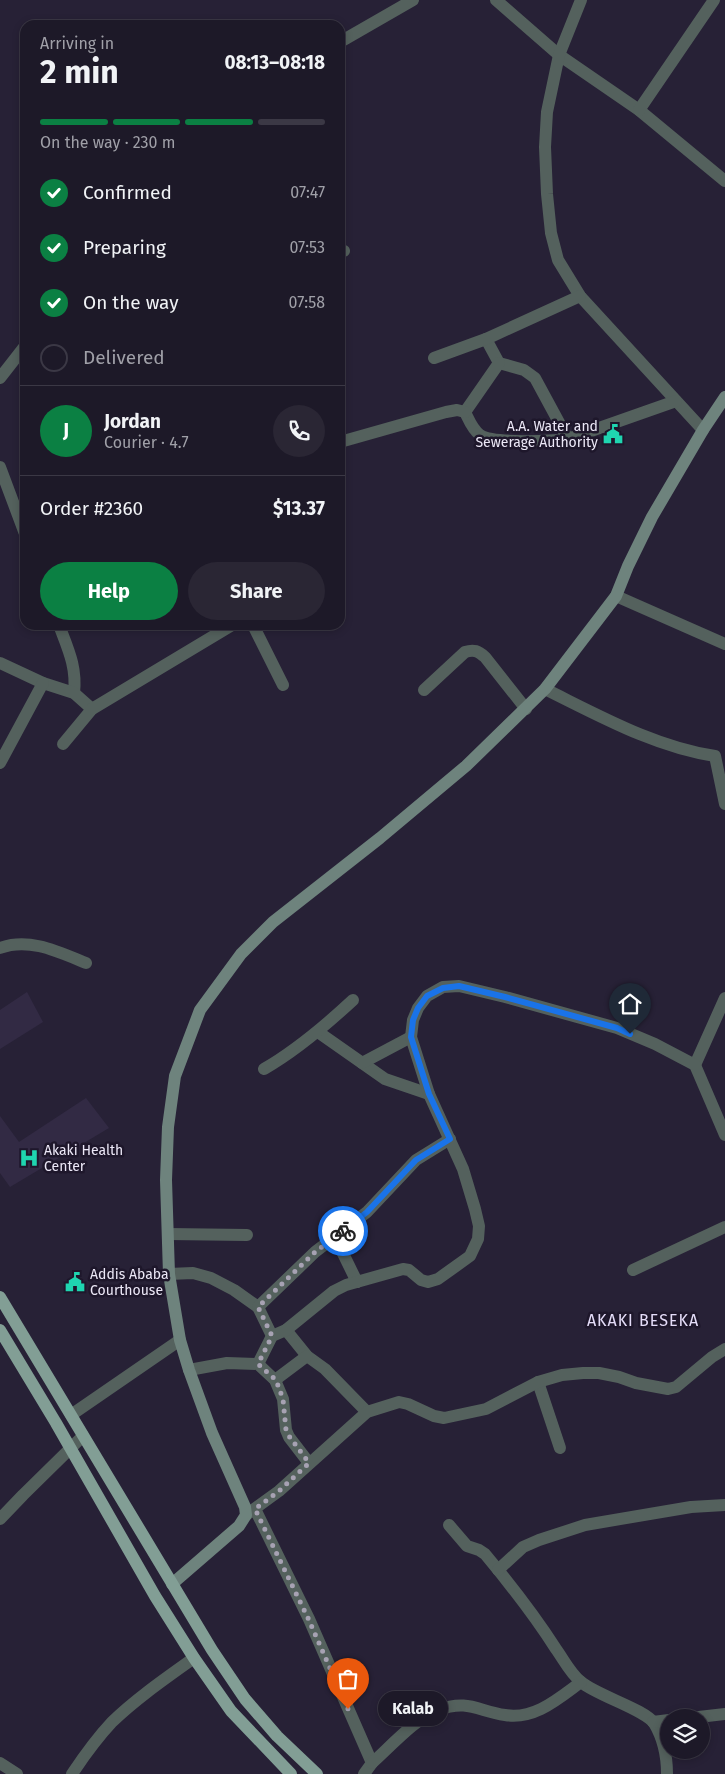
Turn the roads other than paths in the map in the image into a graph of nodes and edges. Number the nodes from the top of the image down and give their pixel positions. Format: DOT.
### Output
graph roads {
  1 [pos="413,0"];
  2 [pos="496,0"];
  3 [pos="581,0"];
  4 [pos="714,0"];
  5 [pos="345,39"];
  6 [pos="559,54"];
  7 [pos="639,110"];
  8 [pos="725,181"];
  9 [pos="580,296"];
  10 [pos="486,339"];
  11 [pos="20,352"];
  12 [pos="434,358"];
  13 [pos="499,363"];
  14 [pos="0,378"];
  15 [pos="725,397"];
  16 [pos="676,401"];
  17 [pos="466,412"];
  18 [pos="703,430"];
  19 [pos="568,439"];
  20 [pos="345,441"];
  21 [pos="0,467"];
  22 [pos="20,521"];
  23 [pos="616,596"];
  24 [pos="61,630"];
  25 [pos="224,630"];
  26 [pos="256,630"];
  27 [pos="725,644"];
  28 [pos="0,663"];
  29 [pos="43,683"];
  30 [pos="283,685"];
  31 [pos="545,689"];
  32 [pos="424,690"];
  33 [pos="74,693"];
  34 [pos="92,709"];
  35 [pos="526,709"];
  36 [pos="63,744"];
  37 [pos="720,758"];
  38 [pos="0,762"];
  39 [pos="725,804"];
  40 [pos="0,948"];
  41 [pos="86,962"];
  42 [pos="725,998"];
  43 [pos="352,1000"];
  44 [pos="318,1032"];
  45 [pos="411,1037"];
  46 [pos="362,1063"];
  47 [pos="696,1065"];
  48 [pos="264,1069"];
  49 [pos="429,1094"];
  50 [pos="725,1135"];
  51 [pos="450,1139"];
  52 [pos="725,1227"];
  53 [pos="168,1234"];
  54 [pos="247,1235"];
  55 [pos="335,1237"];
  56 [pos="633,1270"];
  57 [pos="169,1274"];
  58 [pos="357,1282"];
  59 [pos="0,1297"];
  60 [pos="258,1307"];
  61 [pos="0,1330"];
  62 [pos="286,1330"];
  63 [pos="272,1336"];
  64 [pos="180,1340"];
  65 [pos="725,1349"];
  66 [pos="307,1356"];
  67 [pos="258,1364"];
  68 [pos="189,1370"];
  69 [pos="276,1380"];
  70 [pos="538,1382"];
  71 [pos="367,1412"];
  72 [pos="71,1415"];
  73 [pos="84,1436"];
  74 [pos="69,1448"];
  75 [pos="560,1448"];
  76 [pos="309,1463"];
  77 [pos="725,1505"];
  78 [pos="250,1512"];
  79 [pos="0,1519"];
  80 [pos="449,1525"];
  81 [pos="498,1570"];
  82 [pos="172,1584"];
  83 [pos="194,1658"];
  84 [pos="581,1682"];
  85 [pos="725,1714"];
  86 [pos="710,1716"];
  87 [pos="660,1721"];
  88 [pos="653,1722"];
  89 [pos="0,1762"];
  90 [pos="372,1763"];
  91 [pos="17,1774"];
  92 [pos="72,1774"];
  93 [pos="291,1774"];
  94 [pos="317,1774"];
  95 [pos="364,1774"];
  96 [pos="667,1774"];
  1 -- 5 [label="street"];
  2 -- 6 [label="street"];
  3 -- 6 [label="street"];
  4 -- 7 [label="street"];
  6 -- 7 [label="street"];
  6 -- 9 [label="street"];
  7 -- 8 [label="street"];
  9 -- 10 [label="street"];
  9 -- 16 [label="street"];
  10 -- 12 [label="street"];
  10 -- 13 [label="street"];
  11 -- 14 [label="street"];
  13 -- 17 [label="street"];
  13 -- 19 [label="street"];
  15 -- 18 [label="main road"];
  16 -- 18 [label="street"];
  16 -- 19 [label="street"];
  17 -- 19 [label="street"];
  17 -- 20 [label="street"];
  18 -- 23 [label="main road"];
  21 -- 22 [label="street"];
  23 -- 27 [label="street"];
  23 -- 31 [label="main road"];
  24 -- 33 [label="street"];
  25 -- 34 [label="street"];
  26 -- 30 [label="street"];
  28 -- 29 [label="street"];
  29 -- 33 [label="street"];
  29 -- 38 [label="street"];
  31 -- 35 [label="main road"];
  31 -- 37 [label="street"];
  32 -- 35 [label="street"];
  33 -- 34 [label="street"];
  34 -- 36 [label="street"];
  35 -- 53 [label="main road"];
  37 -- 39 [label="street"];
  40 -- 41 [label="street"];
  42 -- 47 [label="street"];
  43 -- 44 [label="street"];
  44 -- 46 [label="street"];
  44 -- 48 [label="street"];
  45 -- 46 [label="street"];
  45 -- 47 [label="street"];
  45 -- 49 [label="street"];
  46 -- 49 [label="street"];
  47 -- 50 [label="street"];
  49 -- 51 [label="street"];
  51 -- 55 [label="street"];
  51 -- 58 [label="street"];
  52 -- 56 [label="street"];
  53 -- 54 [label="street"];
  53 -- 57 [label="main road"];
  55 -- 58 [label="street"];
  55 -- 60 [label="street"];
  57 -- 60 [label="street"];
  57 -- 64 [label="main road"];
  58 -- 62 [label="street"];
  59 -- 72 [label="main road"];
  60 -- 63 [label="street"];
  61 -- 74 [label="main road"];
  62 -- 63 [label="street"];
  62 -- 66 [label="street"];
  63 -- 67 [label="street"];
  64 -- 68 [label="main road"];
  64 -- 72 [label="street"];
  65 -- 70 [label="street"];
  66 -- 69 [label="street"];
  66 -- 71 [label="street"];
  67 -- 68 [label="street"];
  67 -- 69 [label="street"];
  68 -- 78 [label="main road"];
  69 -- 76 [label="street"];
  70 -- 71 [label="street"];
  70 -- 75 [label="street"];
  71 -- 76 [label="street"];
  72 -- 73 [label="main road"];
  73 -- 74 [label="street"];
  73 -- 82 [label="main road"];
  74 -- 79 [label="street"];
  74 -- 83 [label="main road"];
  76 -- 78 [label="street"];
  77 -- 81 [label="street"];
  78 -- 82 [label="main road"];
  78 -- 90 [label="street"];
  80 -- 81 [label="street"];
  81 -- 84 [label="street"];
  82 -- 94 [label="main road"];
  83 -- 92 [label="street"];
  83 -- 93 [label="main road"];
  84 -- 88 [label="street"];
  84 -- 90 [label="street"];
  85 -- 86 [label="street"];
  87 -- 88 [label="street"];
  88 -- 96 [label="street"];
  89 -- 91 [label="street"];
  90 -- 95 [label="street"];
}
